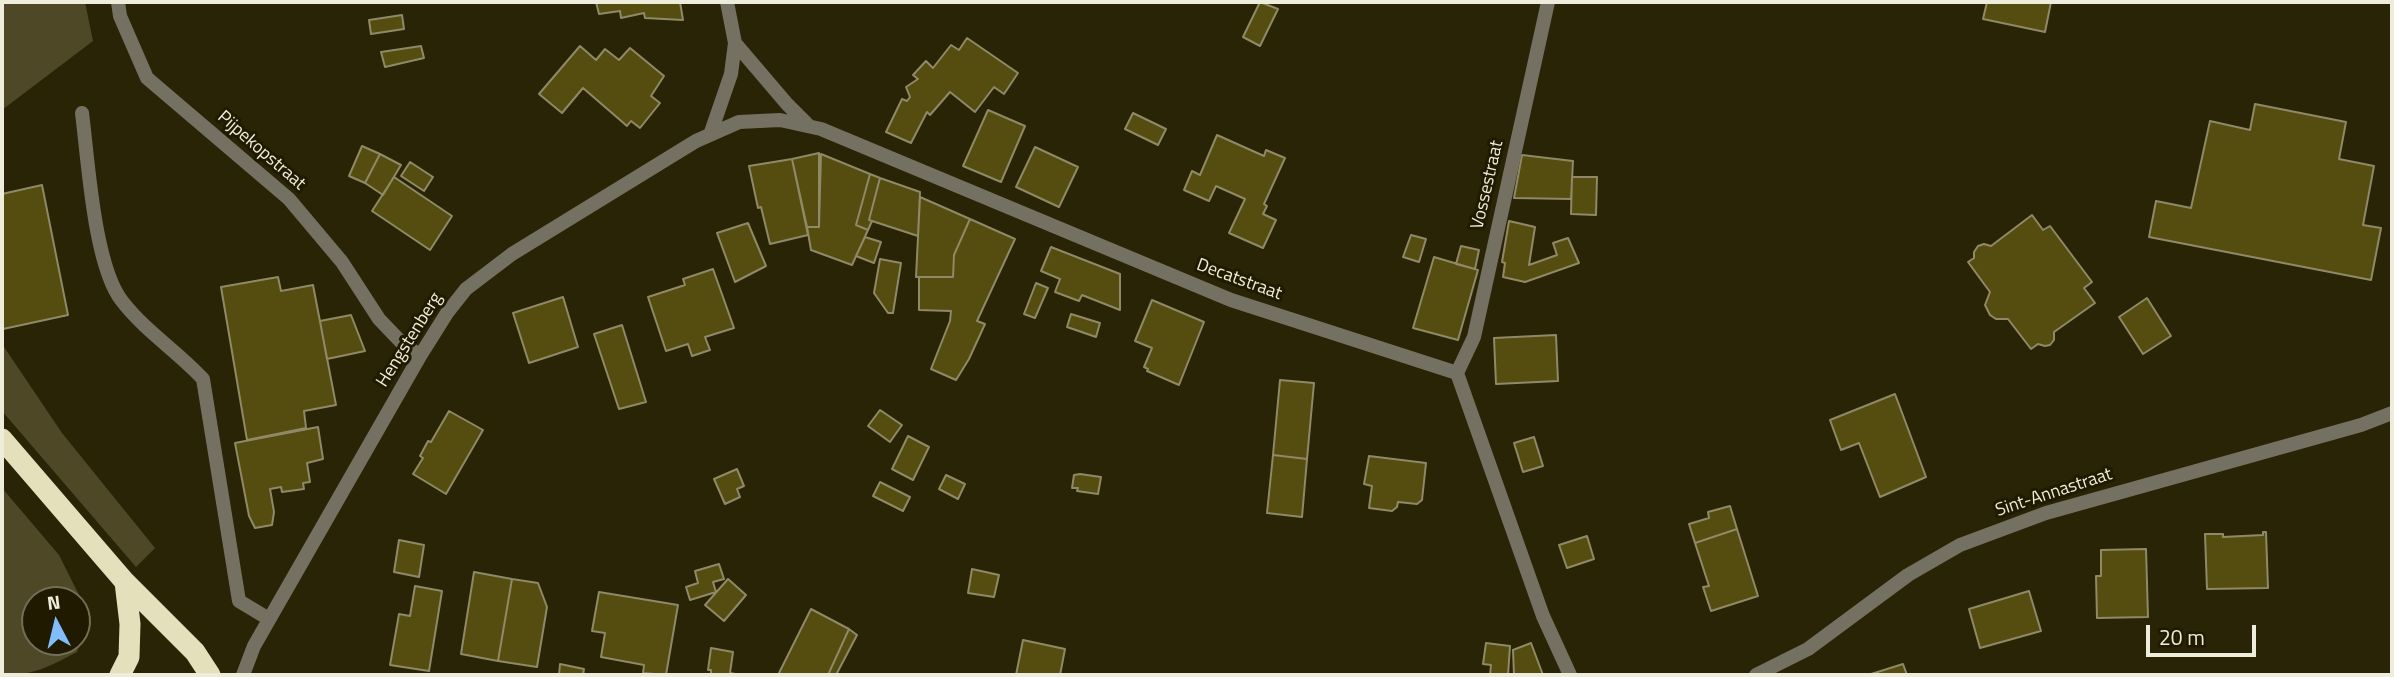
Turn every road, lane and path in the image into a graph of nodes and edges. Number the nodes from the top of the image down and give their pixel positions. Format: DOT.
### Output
graph roads {
  1 [pos="118,2"];
  2 [pos="727,2"];
  3 [pos="1548,2"];
  4 [pos="735,43"];
  5 [pos="82,113"];
  6 [pos="808,126"];
  7 [pos="710,135"];
  8 [pos="420,356"];
  9 [pos="1457,373"];
  10 [pos="2392,413"];
  11 [pos="2,439"];
  12 [pos="125,582"];
  13 [pos="269,619"];
  14 [pos="120,675"];
  15 [pos="209,675"];
  16 [pos="243,675"];
  17 [pos="1570,675"];
  18 [pos="1756,675"];
  1 -- 8 [label="street, Pijpekopstraat"];
  2 -- 4 [label="street"];
  3 -- 9 [label="street, Vossestraat"];
  4 -- 6 [label="street"];
  4 -- 7 [label="street"];
  5 -- 13 [label="street"];
  6 -- 7 [label="street, Decatstraat"];
  6 -- 9 [label="street, Decatstraat"];
  7 -- 8 [label="street, Hengstenberg"];
  8 -- 13 [label="street, Hengstenberg"];
  9 -- 17 [label="street"];
  10 -- 18 [label="street, Sint-Annastraat"];
  11 -- 12 [label="highway"];
  12 -- 14 [label="highway"];
  12 -- 15 [label="highway"];
  13 -- 16 [label="street, Hengstenberg"];
}
